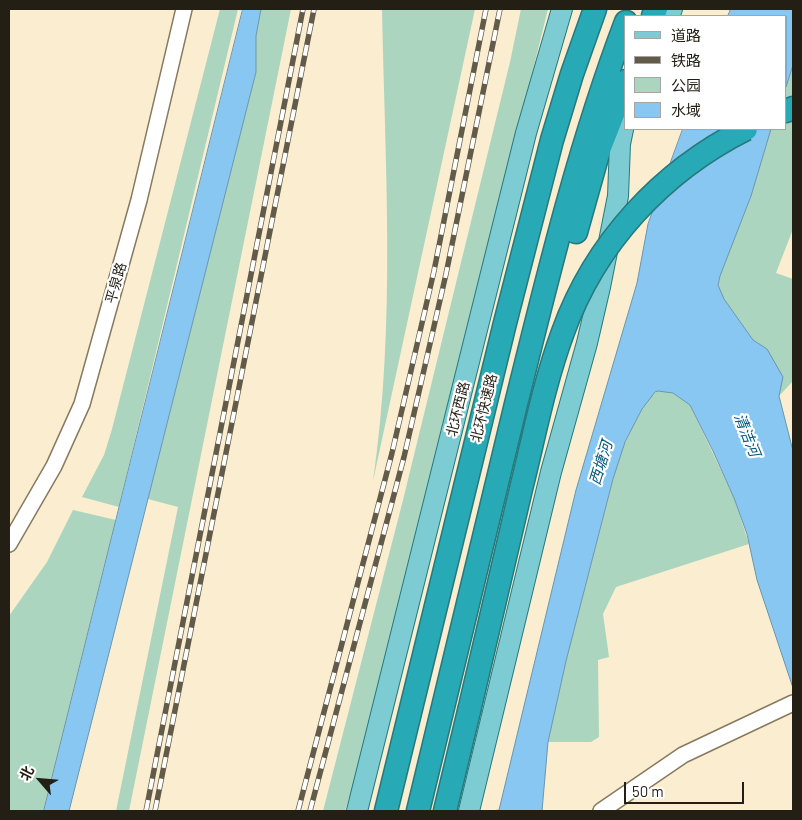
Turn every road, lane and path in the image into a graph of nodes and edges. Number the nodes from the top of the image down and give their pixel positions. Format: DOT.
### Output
graph roads {
  1 [pos="184,9"];
  2 [pos="562,9"];
  3 [pos="595,9"];
  4 [pos="624,27"];
  5 [pos="624,86"];
  6 [pos="624,125"];
  7 [pos="632,130"];
  8 [pos="744,130"];
  9 [pos="618,196"];
  10 [pos="513,420"];
  11 [pos="9,544"];
  12 [pos="789,704"];
  13 [pos="420,801"];
  14 [pos="447,803"];
  15 [pos="470,805"];
  16 [pos="357,811"];
  17 [pos="386,811"];
  18 [pos="601,811"];
  1 -- 11 [label="street, 平泉路"];
  2 -- 16 [label="main road, 北环西路"];
  3 -- 17 [label="highway, 北环快速路"];
  4 -- 10 [label="highway"];
  5 -- 10 [label="highway"];
  6 -- 9 [label="main road"];
  7 -- 9 [label="main road"];
  8 -- 14 [label="highway, bridge"];
  9 -- 15 [label="main road"];
  10 -- 13 [label="highway"];
  12 -- 18 [label="street"];
}
